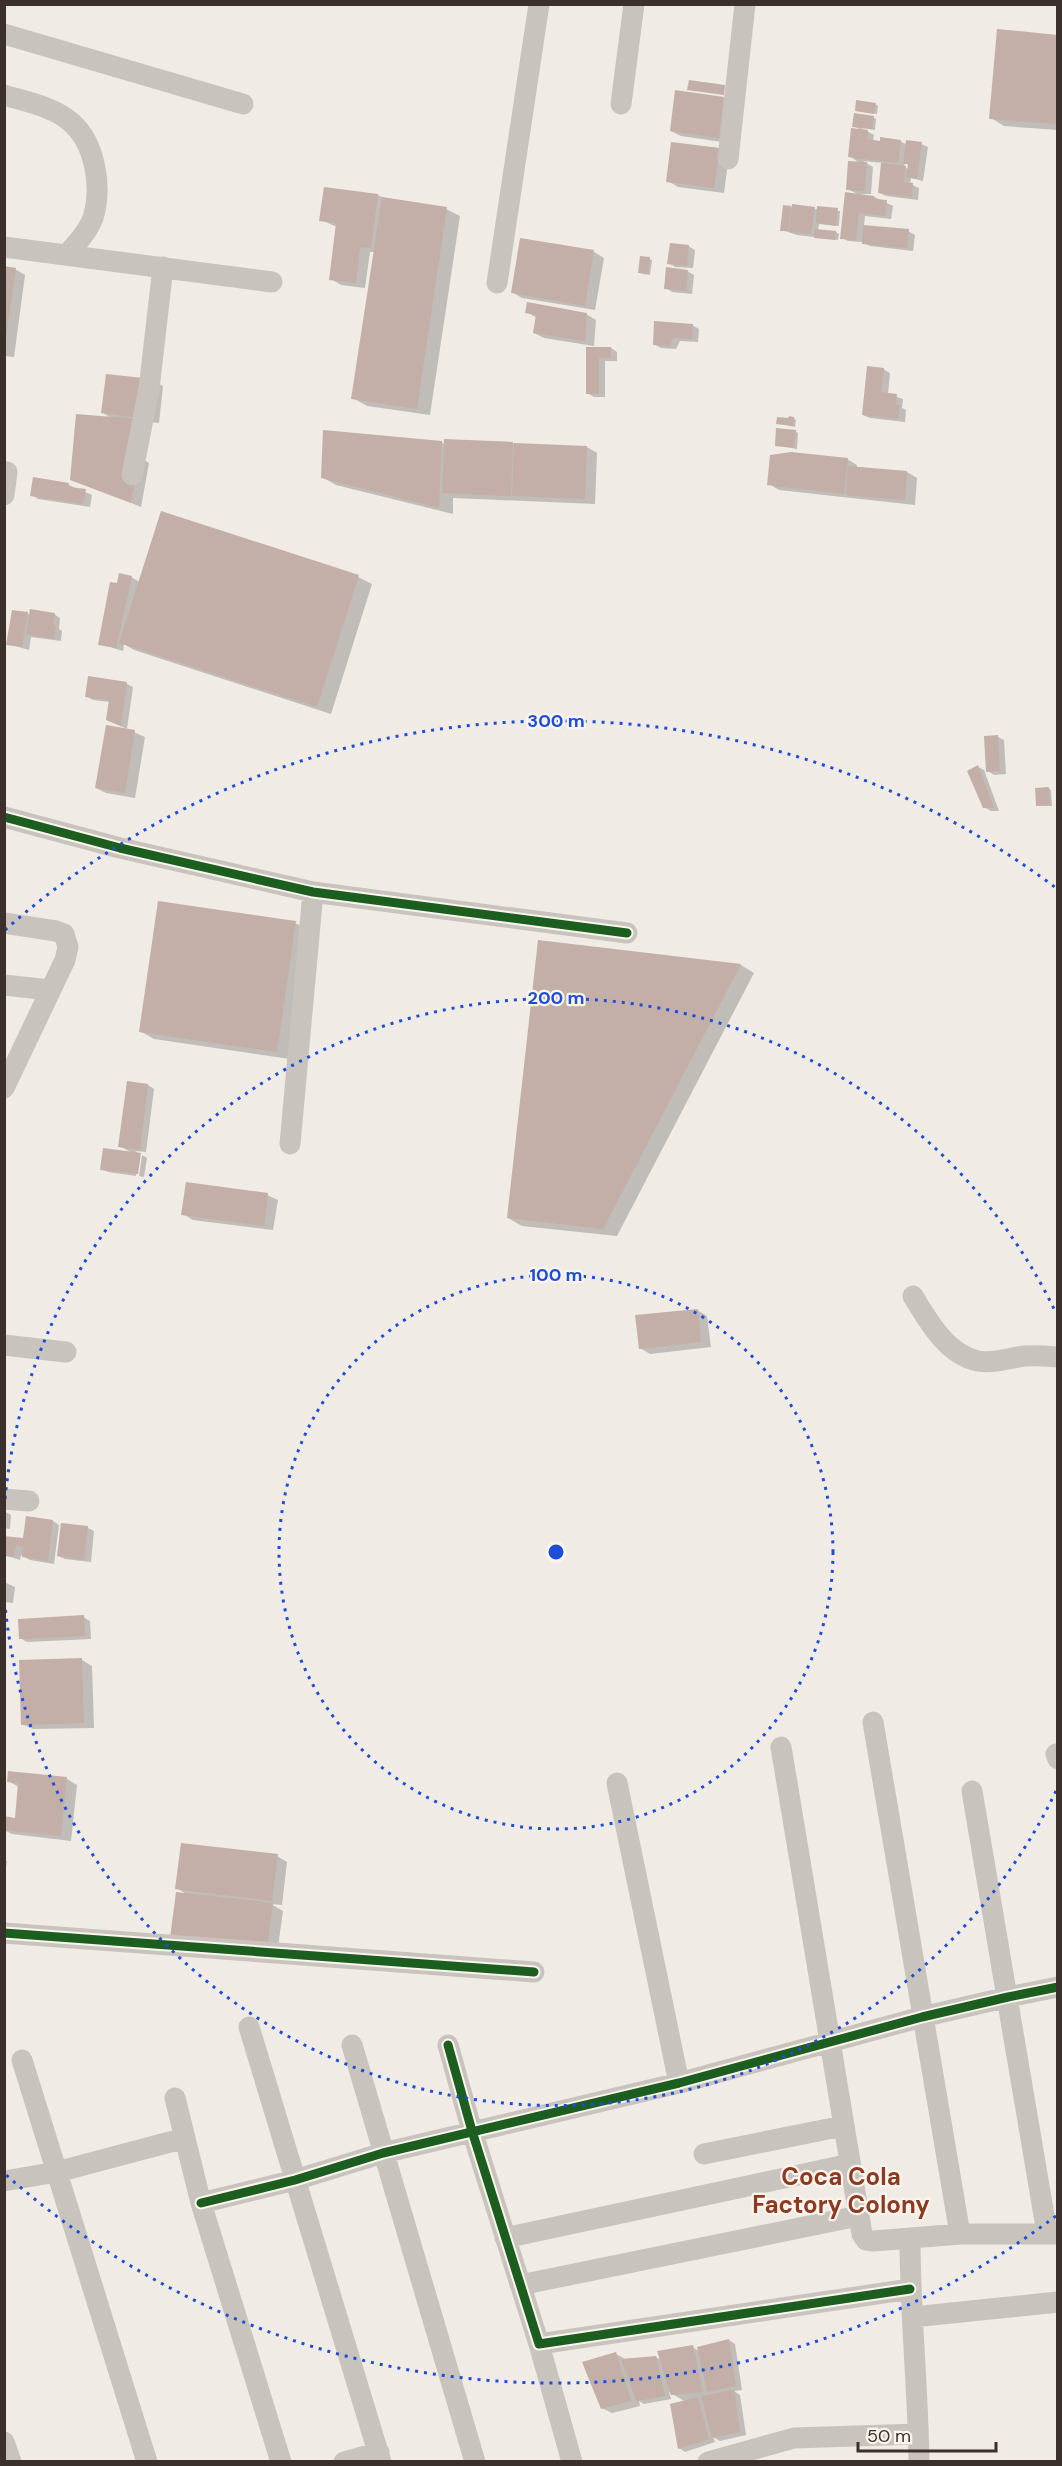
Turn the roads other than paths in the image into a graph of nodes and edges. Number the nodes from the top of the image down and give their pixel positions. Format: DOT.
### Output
graph roads {
  1 [pos="539,4"];
  2 [pos="634,4"];
  3 [pos="745,4"];
  4 [pos="4,34"];
  5 [pos="4,95"];
  6 [pos="243,104"];
  7 [pos="621,104"];
  8 [pos="728,159"];
  9 [pos="4,247"];
  10 [pos="66,255"];
  11 [pos="163,267"];
  12 [pos="272,282"];
  13 [pos="497,283"];
  14 [pos="8,472"];
  15 [pos="132,476"];
  16 [pos="4,495"];
  17 [pos="4,818"];
  18 [pos="314,892"];
  19 [pos="4,924"];
  20 [pos="627,933"];
  21 [pos="4,985"];
  22 [pos="50,990"];
  23 [pos="13,1051"];
  24 [pos="4,1088"];
  25 [pos="290,1144"];
  26 [pos="913,1296"];
  27 [pos="4,1345"];
  28 [pos="66,1352"];
  29 [pos="1058,1357"];
  30 [pos="4,1499"];
  31 [pos="29,1501"];
  32 [pos="873,1722"];
  33 [pos="781,1747"];
  34 [pos="617,1783"];
  35 [pos="972,1791"];
  36 [pos="4,1933"];
  37 [pos="534,1972"];
  38 [pos="1058,1988"];
  39 [pos="1008,1997"];
  40 [pos="922,2018"];
  41 [pos="249,2027"];
  42 [pos="830,2042"];
  43 [pos="352,2045"];
  44 [pos="448,2045"];
  45 [pos="22,2060"];
  46 [pos="679,2083"];
  47 [pos="175,2098"];
  48 [pos="843,2126"];
  49 [pos="472,2131"];
  50 [pos="185,2138"];
  51 [pos="382,2153"];
  52 [pos="704,2154"];
  53 [pos="850,2164"];
  54 [pos="57,2172"];
  55 [pos="295,2180"];
  56 [pos="4,2181"];
  57 [pos="201,2203"];
  58 [pos="858,2216"];
  59 [pos="960,2234"];
  60 [pos="1052,2234"];
  61 [pos="505,2238"];
  62 [pos="910,2239"];
  63 [pos="520,2286"];
  64 [pos="910,2289"];
  65 [pos="1058,2302"];
  66 [pos="914,2317"];
  67 [pos="539,2344"];
  68 [pos="918,2434"];
  69 [pos="4,2442"];
  70 [pos="380,2457"];
  71 [pos="11,2462"];
  72 [pos="147,2462"];
  73 [pos="281,2462"];
  74 [pos="344,2462"];
  75 [pos="475,2462"];
  76 [pos="572,2462"];
  77 [pos="708,2462"];
  78 [pos="919,2462"];
  1 -- 13 [label="street"];
  2 -- 7 [label="street"];
  3 -- 8 [label="street"];
  4 -- 6 [label="street"];
  5 -- 10 [label="street"];
  9 -- 10 [label="street"];
  10 -- 11 [label="street"];
  11 -- 12 [label="street"];
  11 -- 15 [label="street"];
  14 -- 16 [label="street"];
  17 -- 18 [label="street"];
  18 -- 20 [label="street"];
  18 -- 25 [label="street"];
  19 -- 22 [label="street"];
  21 -- 22 [label="street"];
  22 -- 23 [label="street"];
  23 -- 24 [label="street"];
  26 -- 29 [label="street"];
  27 -- 28 [label="street"];
  30 -- 31 [label="street"];
  32 -- 40 [label="street"];
  33 -- 42 [label="street"];
  34 -- 46 [label="street"];
  35 -- 39 [label="street"];
  36 -- 37 [label="street"];
  38 -- 39 [label="street"];
  39 -- 40 [label="street"];
  39 -- 60 [label="street"];
  40 -- 42 [label="street"];
  40 -- 59 [label="street"];
  41 -- 55 [label="street"];
  42 -- 46 [label="street"];
  42 -- 48 [label="street"];
  43 -- 51 [label="street"];
  44 -- 49 [label="street"];
  45 -- 54 [label="street"];
  46 -- 49 [label="street"];
  47 -- 50 [label="street"];
  48 -- 52 [label="street"];
  48 -- 53 [label="street"];
  49 -- 51 [label="street"];
  49 -- 61 [label="street"];
  50 -- 54 [label="street"];
  50 -- 57 [label="street"];
  51 -- 55 [label="street"];
  51 -- 75 [label="street"];
  53 -- 58 [label="street"];
  53 -- 61 [label="street"];
  54 -- 56 [label="street"];
  54 -- 72 [label="street"];
  55 -- 57 [label="street"];
  55 -- 70 [label="street"];
  57 -- 73 [label="street"];
  58 -- 62 [label="street"];
  58 -- 63 [label="street"];
  59 -- 60 [label="street"];
  59 -- 62 [label="street"];
  61 -- 63 [label="street"];
  62 -- 64 [label="street"];
  63 -- 67 [label="street"];
  64 -- 66 [label="street"];
  64 -- 67 [label="street"];
  65 -- 66 [label="street"];
  66 -- 68 [label="street"];
  67 -- 76 [label="street"];
  68 -- 77 [label="street"];
  68 -- 78 [label="street"];
  69 -- 71 [label="street"];
  70 -- 74 [label="street"];
}
